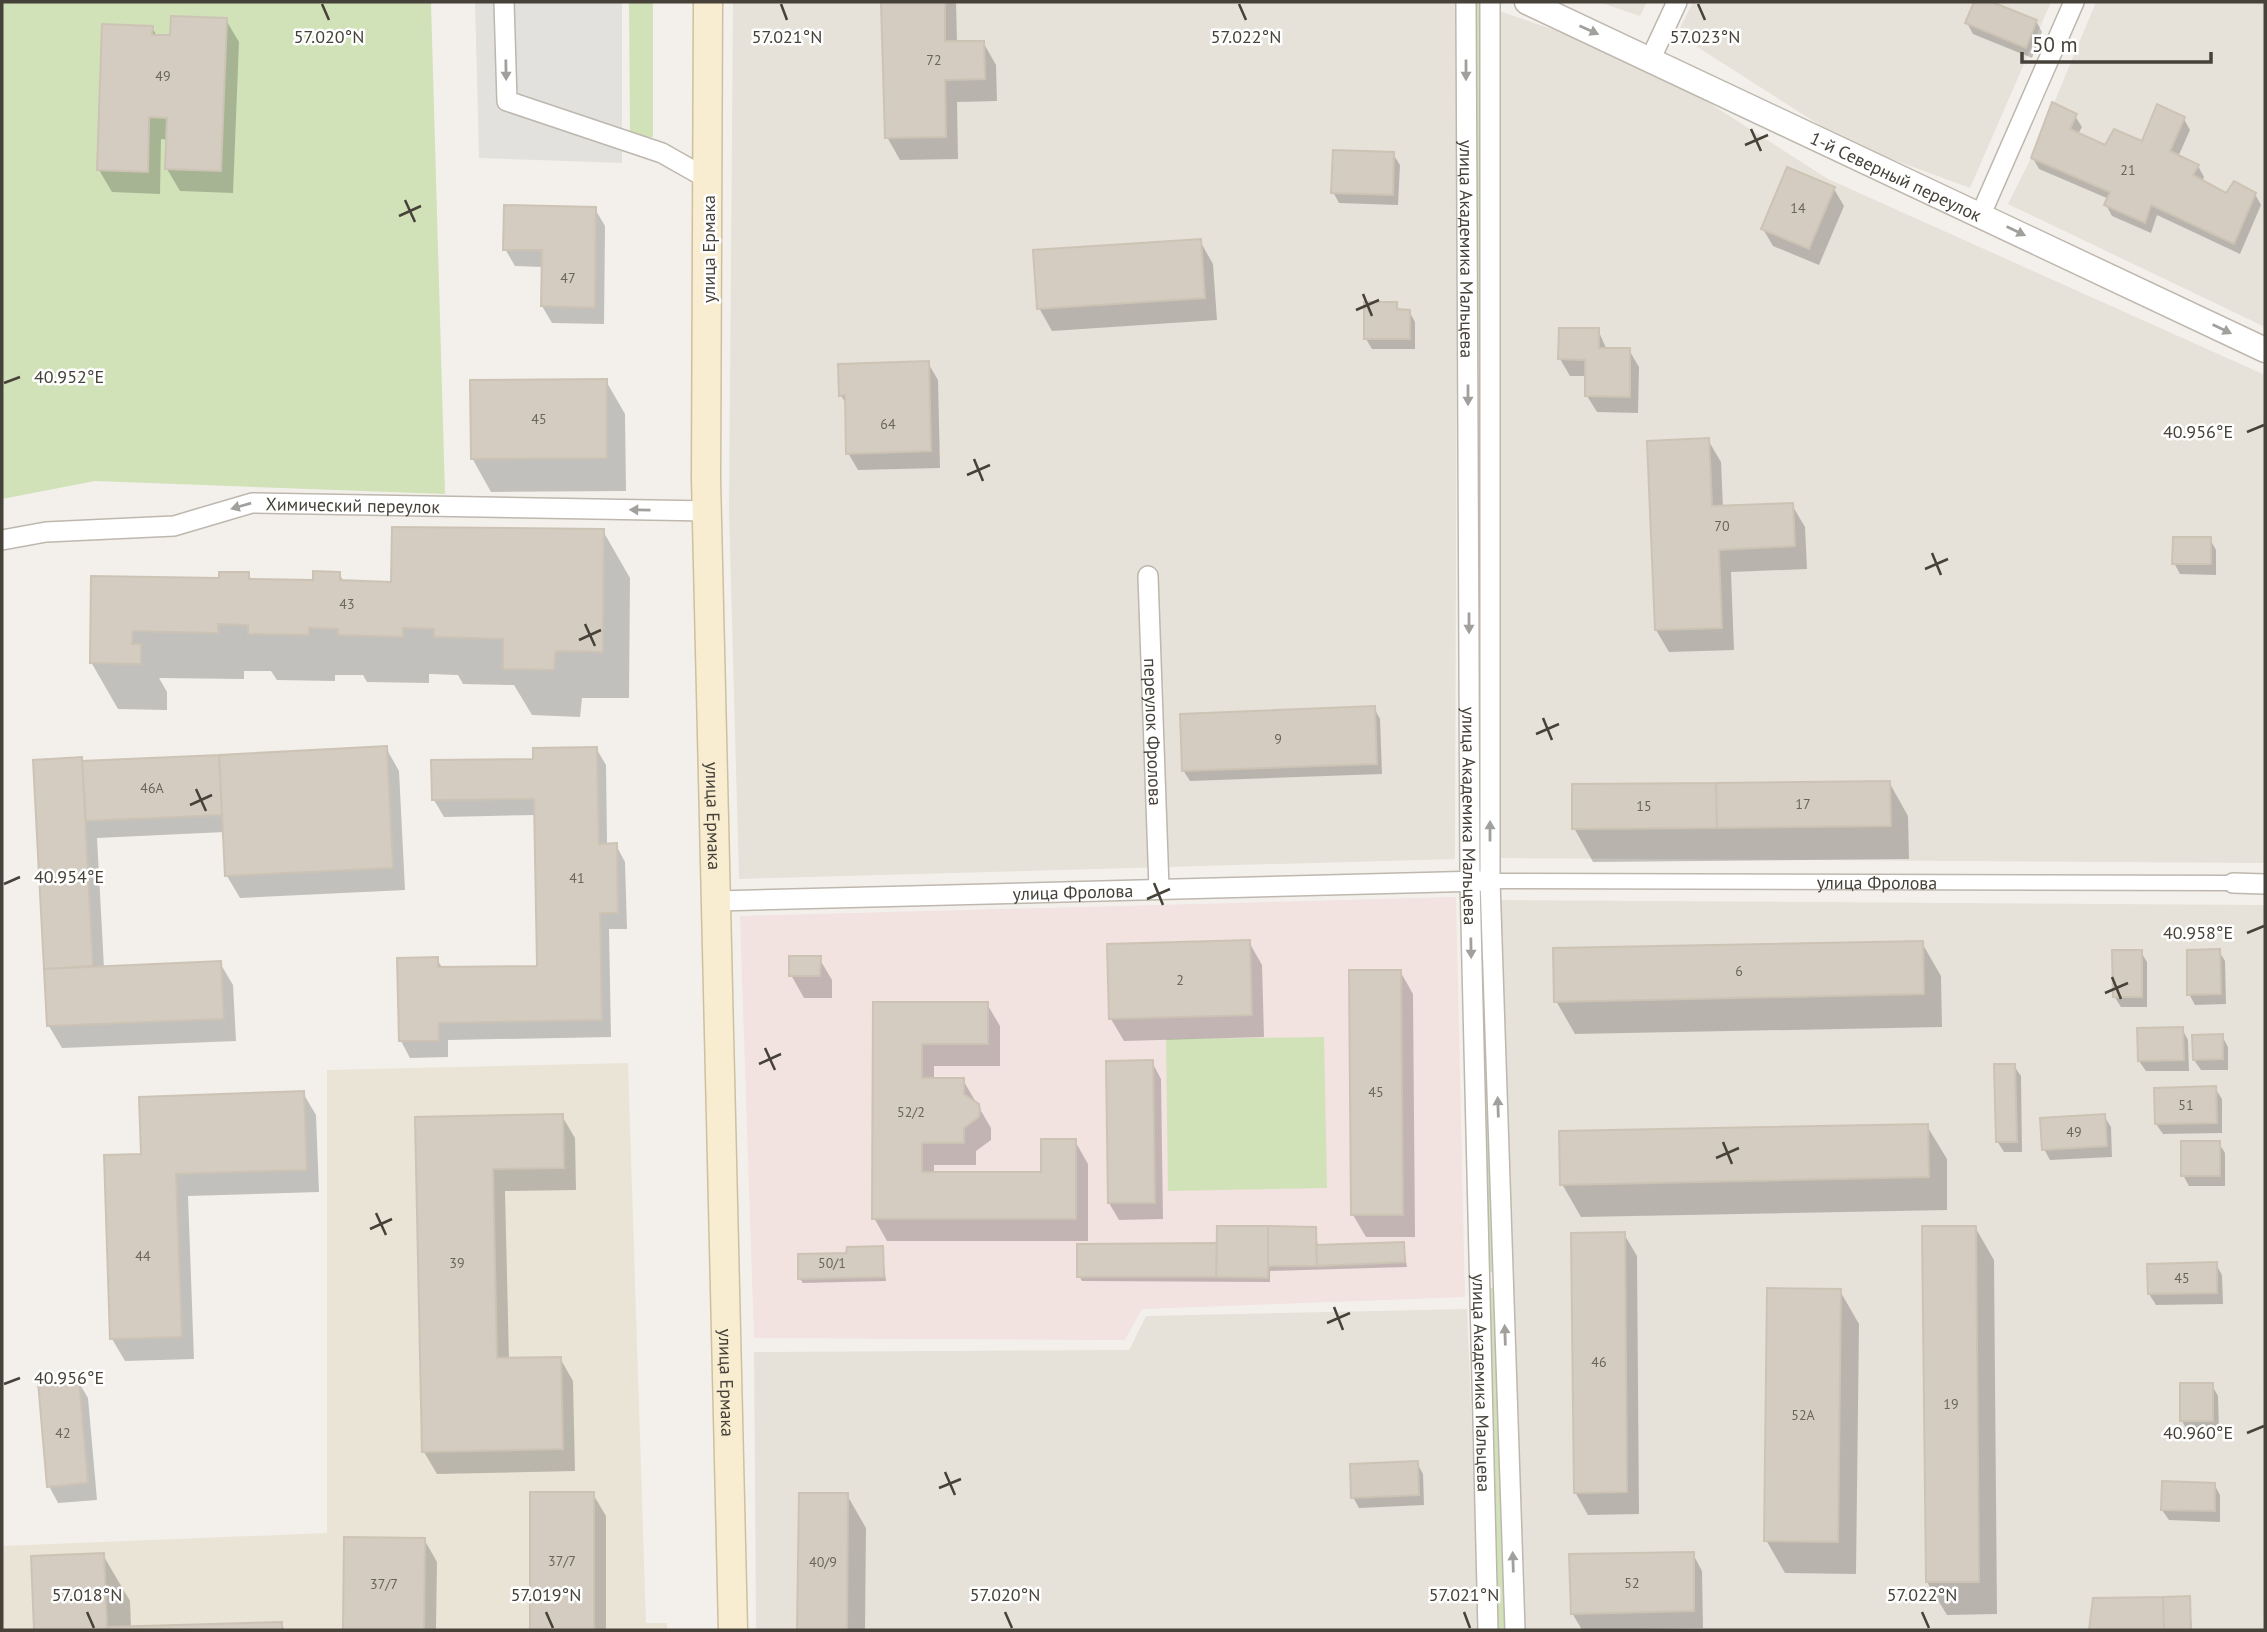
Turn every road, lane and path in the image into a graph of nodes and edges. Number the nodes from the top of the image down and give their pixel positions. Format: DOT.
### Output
graph roads {
  1 [pos="504,2"];
  2 [pos="708,2"];
  3 [pos="1466,2"];
  4 [pos="1490,2"];
  5 [pos="1527,2"];
  6 [pos="1677,2"];
  7 [pos="2074,2"];
  8 [pos="1651,58"];
  9 [pos="708,179"];
  10 [pos="1981,214"];
  11 [pos="2265,350"];
  12 [pos="708,511"];
  13 [pos="2,540"];
  14 [pos="1149,576"];
  15 [pos="1470,881"];
  16 [pos="1490,881"];
  17 [pos="2233,883"];
  18 [pos="2265,884"];
  19 [pos="1159,888"];
  20 [pos="718,901"];
  21 [pos="1479,1283"];
  22 [pos="1504,1283"];
  23 [pos="733,1630"];
  24 [pos="1488,1630"];
  25 [pos="1516,1630"];
  1 -- 9 [label="street, one-way"];
  2 -- 9 [label="main road, улица Ермака"];
  3 -- 15 [label="street, улица Академика Мальцева, one-way"];
  16 -- 4 [label="street, one-way"];
  5 -- 8 [label="street, 1-й Северный переулок, one-way"];
  6 -- 8 [label="street"];
  7 -- 10 [label="street"];
  8 -- 10 [label="street, 1-й Северный переулок"];
  9 -- 12 [label="main road, улица Ермака"];
  10 -- 11 [label="street, 1-й Северный переулок, one-way"];
  12 -- 13 [label="street, Химический переулок, one-way"];
  12 -- 20 [label="main road, улица Ермака"];
  14 -- 19 [label="street, переулок Фролова"];
  15 -- 16 [label="street, улица Фролова"];
  15 -- 19 [label="street, улица Фролова"];
  15 -- 21 [label="street, улица Академика Мальцева, one-way"];
  16 -- 17 [label="street, улица Фролова"];
  22 -- 16 [label="street, one-way"];
  17 -- 18 [label="street, улица Фролова"];
  19 -- 20 [label="street, улица Фролова"];
  20 -- 23 [label="main road, улица Ермака"];
  21 -- 22 [label="street"];
  21 -- 24 [label="street, улица Академика Мальцева"];
  25 -- 22 [label="street, one-way"];
}
